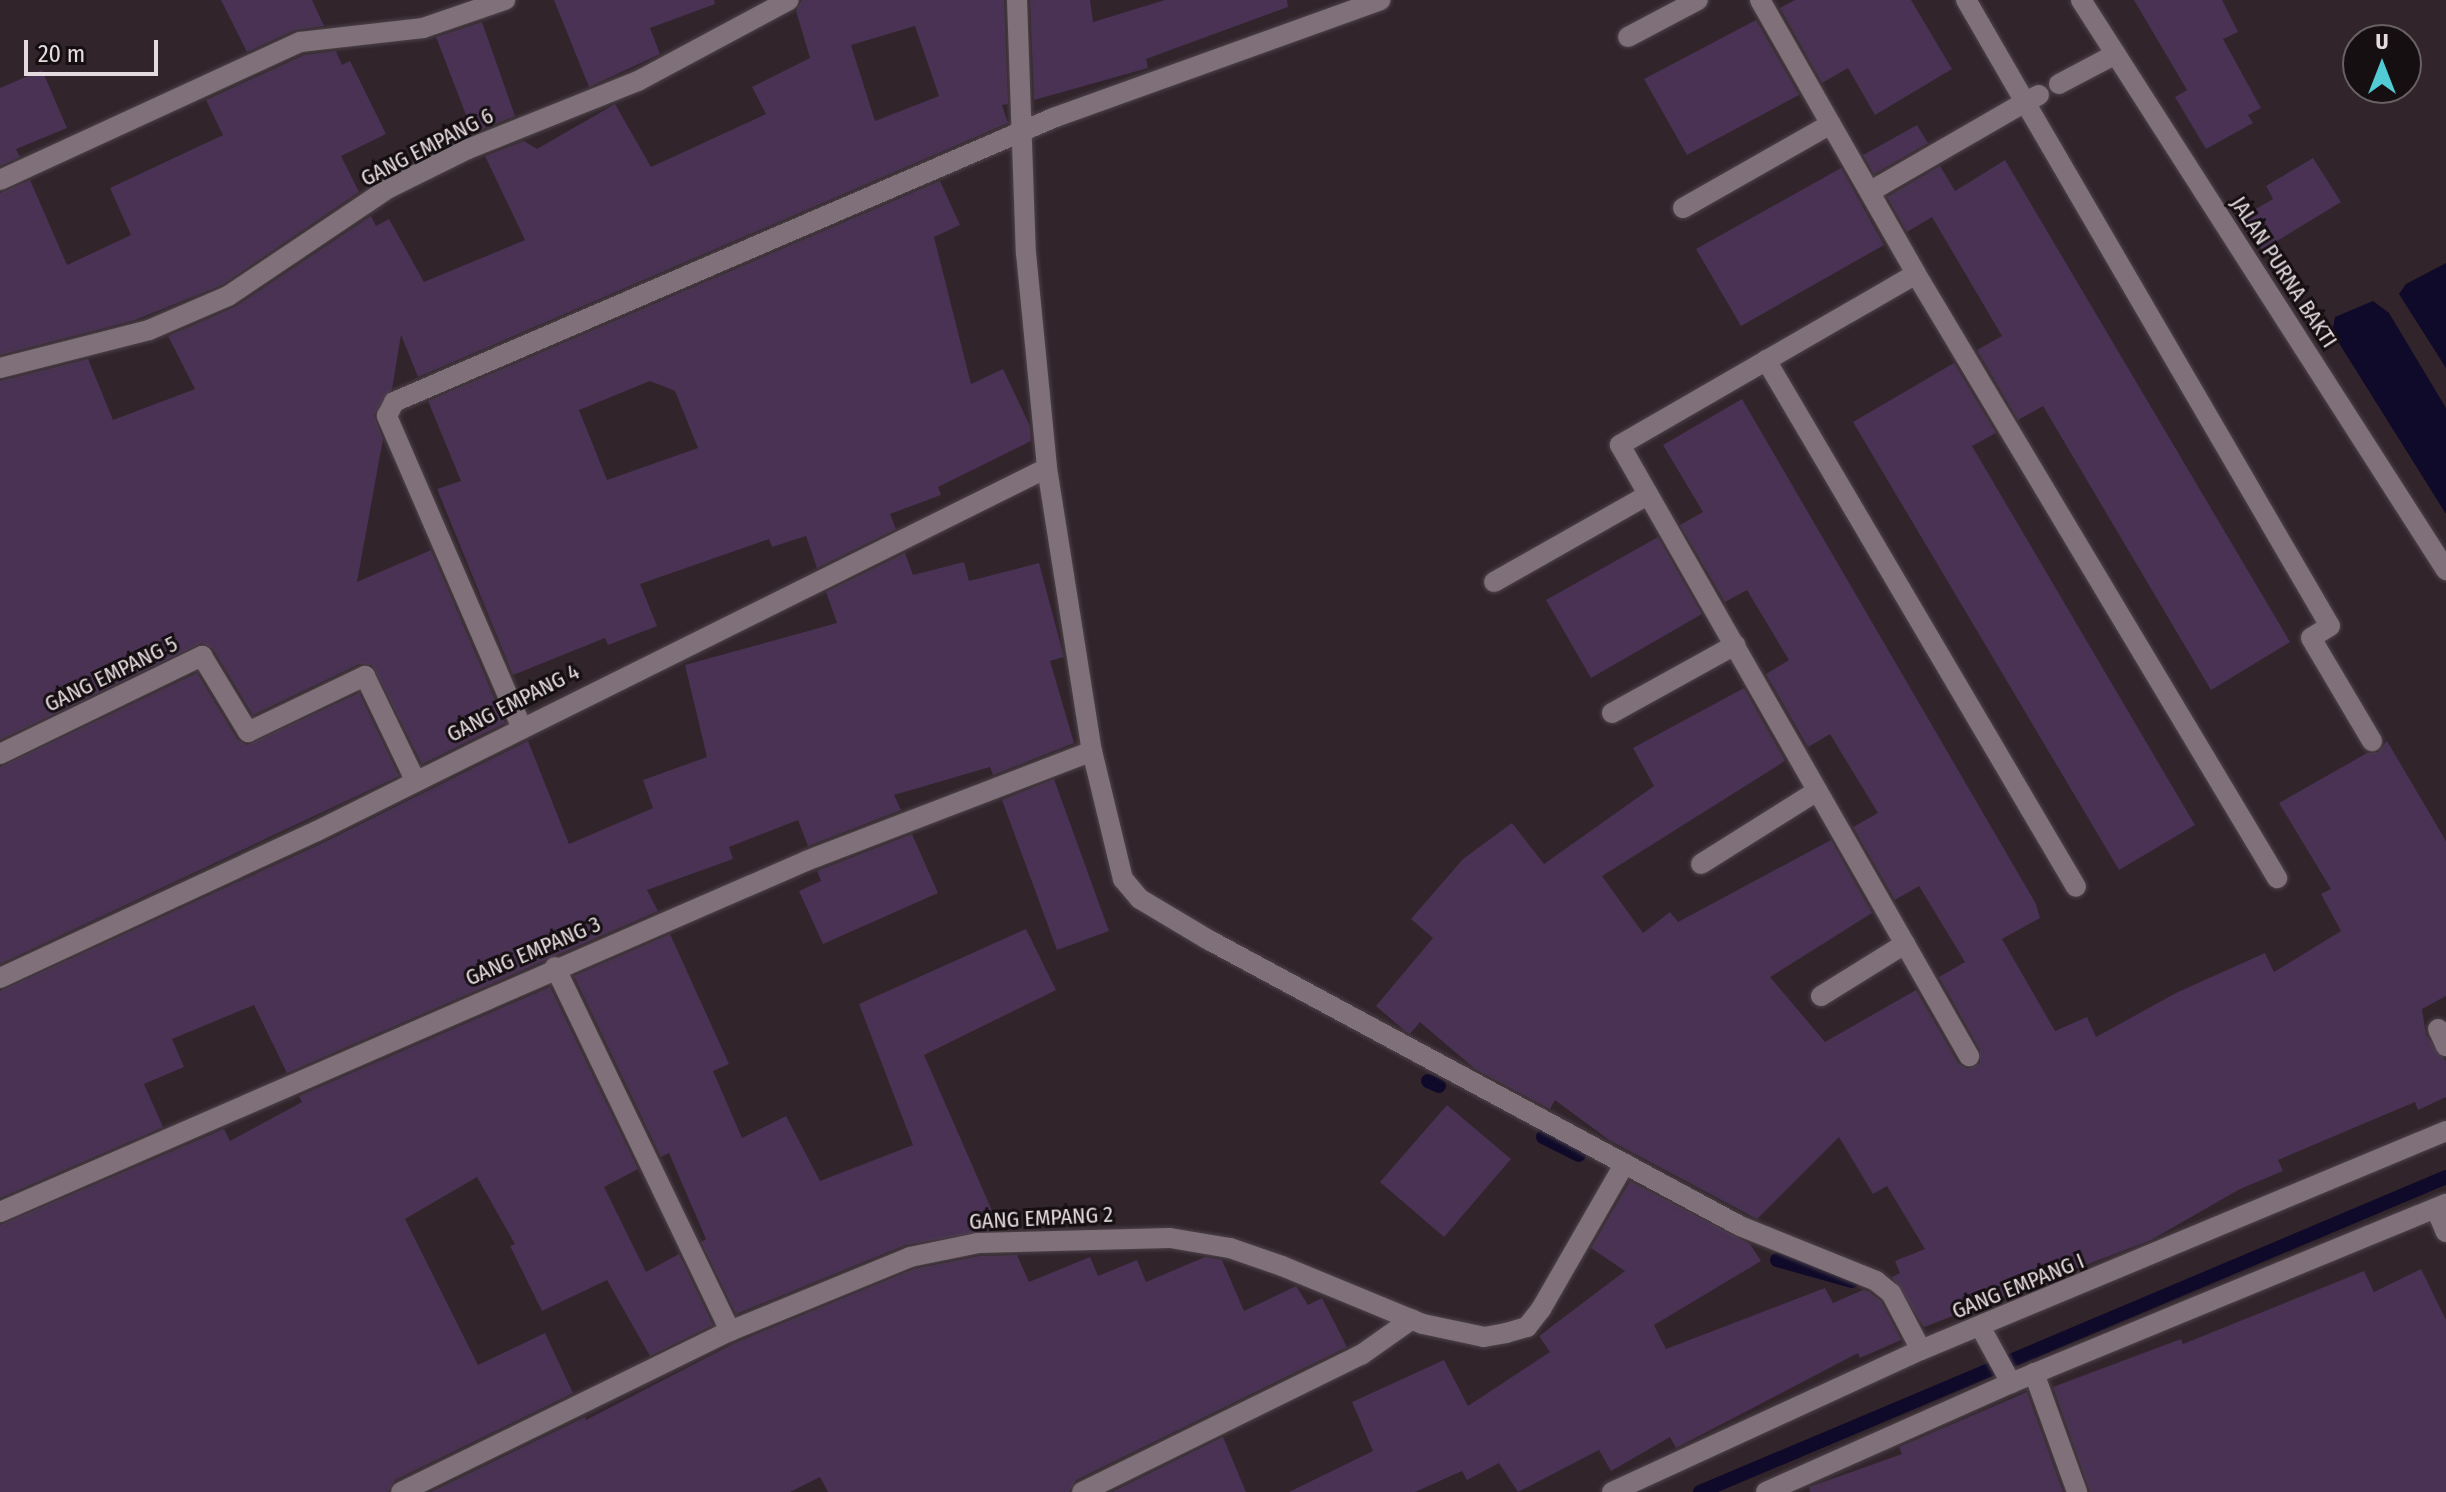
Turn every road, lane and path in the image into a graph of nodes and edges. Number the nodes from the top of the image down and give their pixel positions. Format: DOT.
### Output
graph roads {
  1 [pos="505,0"];
  2 [pos="789,0"];
  3 [pos="1017,0"];
  4 [pos="1380,0"];
  5 [pos="1698,0"];
  6 [pos="1760,0"];
  7 [pos="1966,0"];
  8 [pos="2081,0"];
  9 [pos="1628,37"];
  10 [pos="2116,54"];
  11 [pos="2059,84"];
  12 [pos="2032,99"];
  13 [pos="1831,124"];
  14 [pos="1018,135"];
  15 [pos="0,180"];
  16 [pos="1871,191"];
  17 [pos="1683,208"];
  18 [pos="1916,274"];
  19 [pos="1766,360"];
  20 [pos="0,368"];
  21 [pos="1047,468"];
  22 [pos="1648,495"];
  23 [pos="2446,570"];
  24 [pos="1494,582"];
  25 [pos="1735,645"];
  26 [pos="1612,713"];
  27 [pos="521,726"];
  28 [pos="2372,741"];
  29 [pos="1092,751"];
  30 [pos="0,754"];
  31 [pos="415,780"];
  32 [pos="1817,791"];
  33 [pos="1701,864"];
  34 [pos="2277,878"];
  35 [pos="2076,887"];
  36 [pos="1905,944"];
  37 [pos="555,967"];
  38 [pos="0,978"];
  39 [pos="1821,996"];
  40 [pos="1969,1056"];
  41 [pos="2446,1132"];
  42 [pos="1625,1163"];
  43 [pos="2441,1206"];
  44 [pos="0,1212"];
  45 [pos="2446,1232"];
  46 [pos="1412,1319"];
  47 [pos="730,1331"];
  48 [pos="1984,1333"];
  49 [pos="1921,1350"];
  50 [pos="2034,1373"];
  51 [pos="2008,1378"];
  52 [pos="1635,1488"];
  53 [pos="401,1492"];
  54 [pos="1082,1492"];
  55 [pos="1612,1492"];
  56 [pos="1766,1492"];
  57 [pos="2077,1492"];
  1 -- 15 [label="street"];
  2 -- 20 [label="street, GANG EMPANG 6"];
  3 -- 14 [label="street"];
  4 -- 14 [label="street"];
  5 -- 9 [label="street"];
  6 -- 13 [label="street"];
  7 -- 12 [label="street"];
  8 -- 10 [label="street, JALAN PURNA BAKTI"];
  10 -- 11 [label="street"];
  10 -- 23 [label="street, JALAN PURNA BAKTI"];
  12 -- 16 [label="street"];
  12 -- 28 [label="street"];
  13 -- 16 [label="street"];
  13 -- 17 [label="street"];
  14 -- 21 [label="street"];
  14 -- 27 [label="street"];
  16 -- 18 [label="street"];
  18 -- 19 [label="street"];
  18 -- 34 [label="street"];
  19 -- 22 [label="street"];
  19 -- 35 [label="street"];
  21 -- 27 [label="street, GANG EMPANG 4"];
  21 -- 29 [label="street"];
  22 -- 24 [label="street"];
  22 -- 25 [label="street"];
  25 -- 26 [label="street"];
  25 -- 32 [label="street"];
  27 -- 31 [label="street, GANG EMPANG 4"];
  29 -- 37 [label="street, GANG EMPANG 3"];
  29 -- 42 [label="street"];
  30 -- 31 [label="street, GANG EMPANG 5"];
  31 -- 38 [label="street, GANG EMPANG 4"];
  32 -- 33 [label="street"];
  32 -- 36 [label="street"];
  36 -- 39 [label="street"];
  36 -- 40 [label="street"];
  37 -- 44 [label="street, GANG EMPANG 3"];
  37 -- 47 [label="street"];
  41 -- 48 [label="street, GANG EMPANG I"];
  42 -- 46 [label="street, GANG EMPANG 2"];
  42 -- 49 [label="street"];
  43 -- 45 [label="street"];
  43 -- 50 [label="street"];
  46 -- 47 [label="street, GANG EMPANG 2"];
  46 -- 54 [label="street"];
  47 -- 53 [label="street, GANG EMPANG 2"];
  48 -- 49 [label="street, GANG EMPANG I"];
  48 -- 51 [label="street"];
  49 -- 52 [label="street, GANG EMPANG I"];
  50 -- 51 [label="street"];
  50 -- 57 [label="street"];
  51 -- 56 [label="street"];
  52 -- 55 [label="street, GANG EMPANG I"];
}
